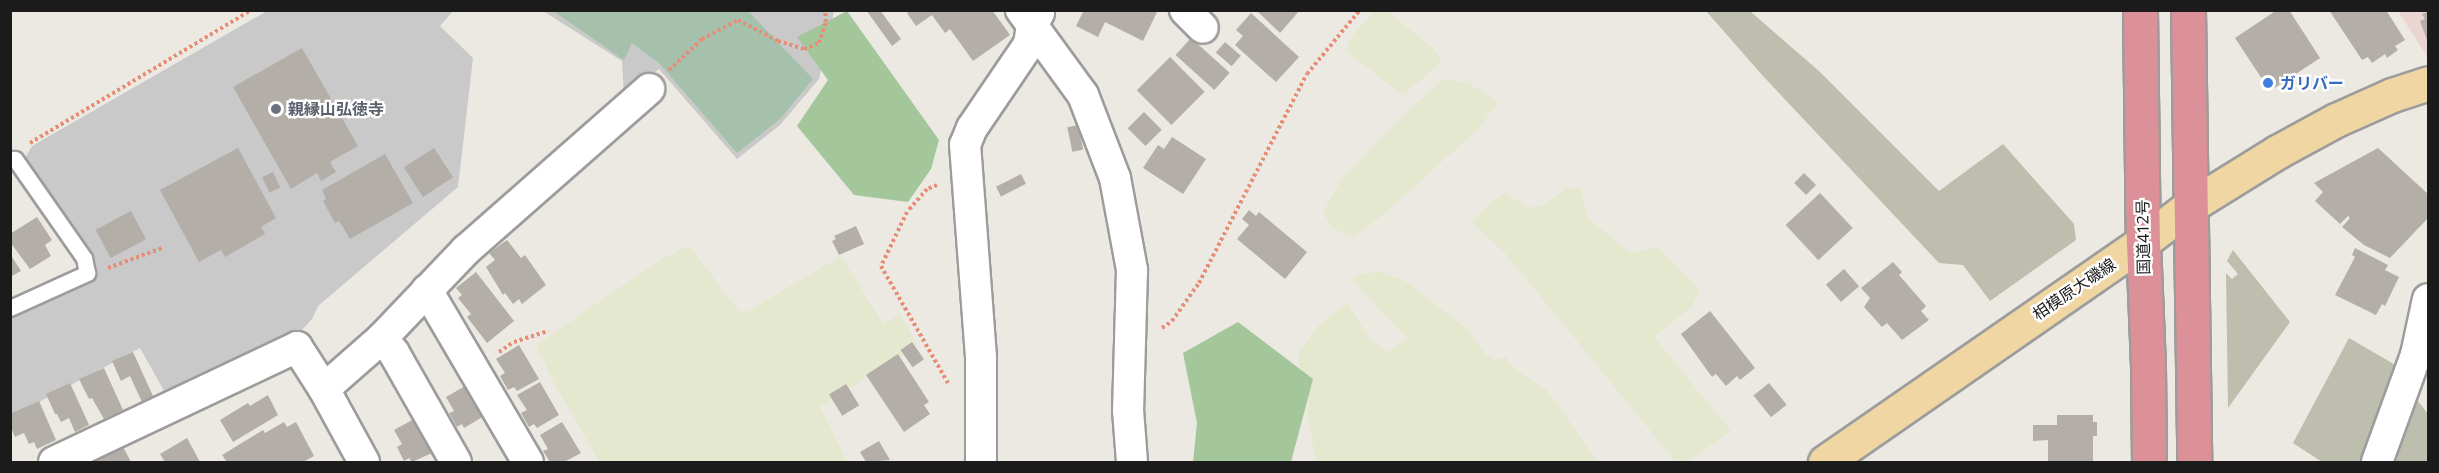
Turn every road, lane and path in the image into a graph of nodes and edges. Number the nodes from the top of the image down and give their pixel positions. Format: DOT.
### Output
graph roads {
  1 [pos="251,10"];
  2 [pos="825,10"];
  3 [pos="1360,10"];
  4 [pos="2140,10"];
  5 [pos="2188,10"];
  6 [pos="1031,15"];
  7 [pos="2428,83"];
  8 [pos="649,89"];
  9 [pos="15,159"];
  10 [pos="968,174"];
  11 [pos="2190,206"];
  12 [pos="2143,242"];
  13 [pos="162,248"];
  14 [pos="87,273"];
  15 [pos="427,290"];
  16 [pos="2428,299"];
  17 [pos="10,308"];
  18 [pos="548,331"];
  19 [pos="382,338"];
  20 [pos="1130,346"];
  21 [pos="474,369"];
  22 [pos="324,389"];
  23 [pos="952,390"];
  24 [pos="54,462"];
  25 [pos="364,462"];
  26 [pos="456,462"];
  27 [pos="528,462"];
  28 [pos="981,462"];
  29 [pos="1132,462"];
  30 [pos="1825,462"];
  31 [pos="2149,462"];
  32 [pos="2194,462"];
  33 [pos="2377,462"];
  1 -- 9 [label="path"];
  2 -- 8 [label="path"];
  3 -- 20 [label="path"];
  4 -- 12 [label="highway, 国道412号"];
  5 -- 11 [label="highway"];
  6 -- 10 [label="street"];
  6 -- 20 [label="street"];
  7 -- 11 [label="main road, 相模原大磯線"];
  8 -- 15 [label="street"];
  9 -- 14 [label="lane"];
  10 -- 23 [label="path"];
  10 -- 28 [label="street"];
  11 -- 12 [label="main road, 相模原大磯線"];
  11 -- 32 [label="highway"];
  12 -- 30 [label="main road, 相模原大磯線"];
  12 -- 31 [label="highway, 国道412号"];
  13 -- 14 [label="path"];
  14 -- 17 [label="lane"];
  15 -- 19 [label="street"];
  15 -- 21 [label="street"];
  16 -- 33 [label="street"];
  18 -- 21 [label="path"];
  19 -- 22 [label="street"];
  19 -- 26 [label="street"];
  20 -- 29 [label="street"];
  21 -- 27 [label="street"];
  22 -- 24 [label="street"];
  22 -- 25 [label="street"];
}
